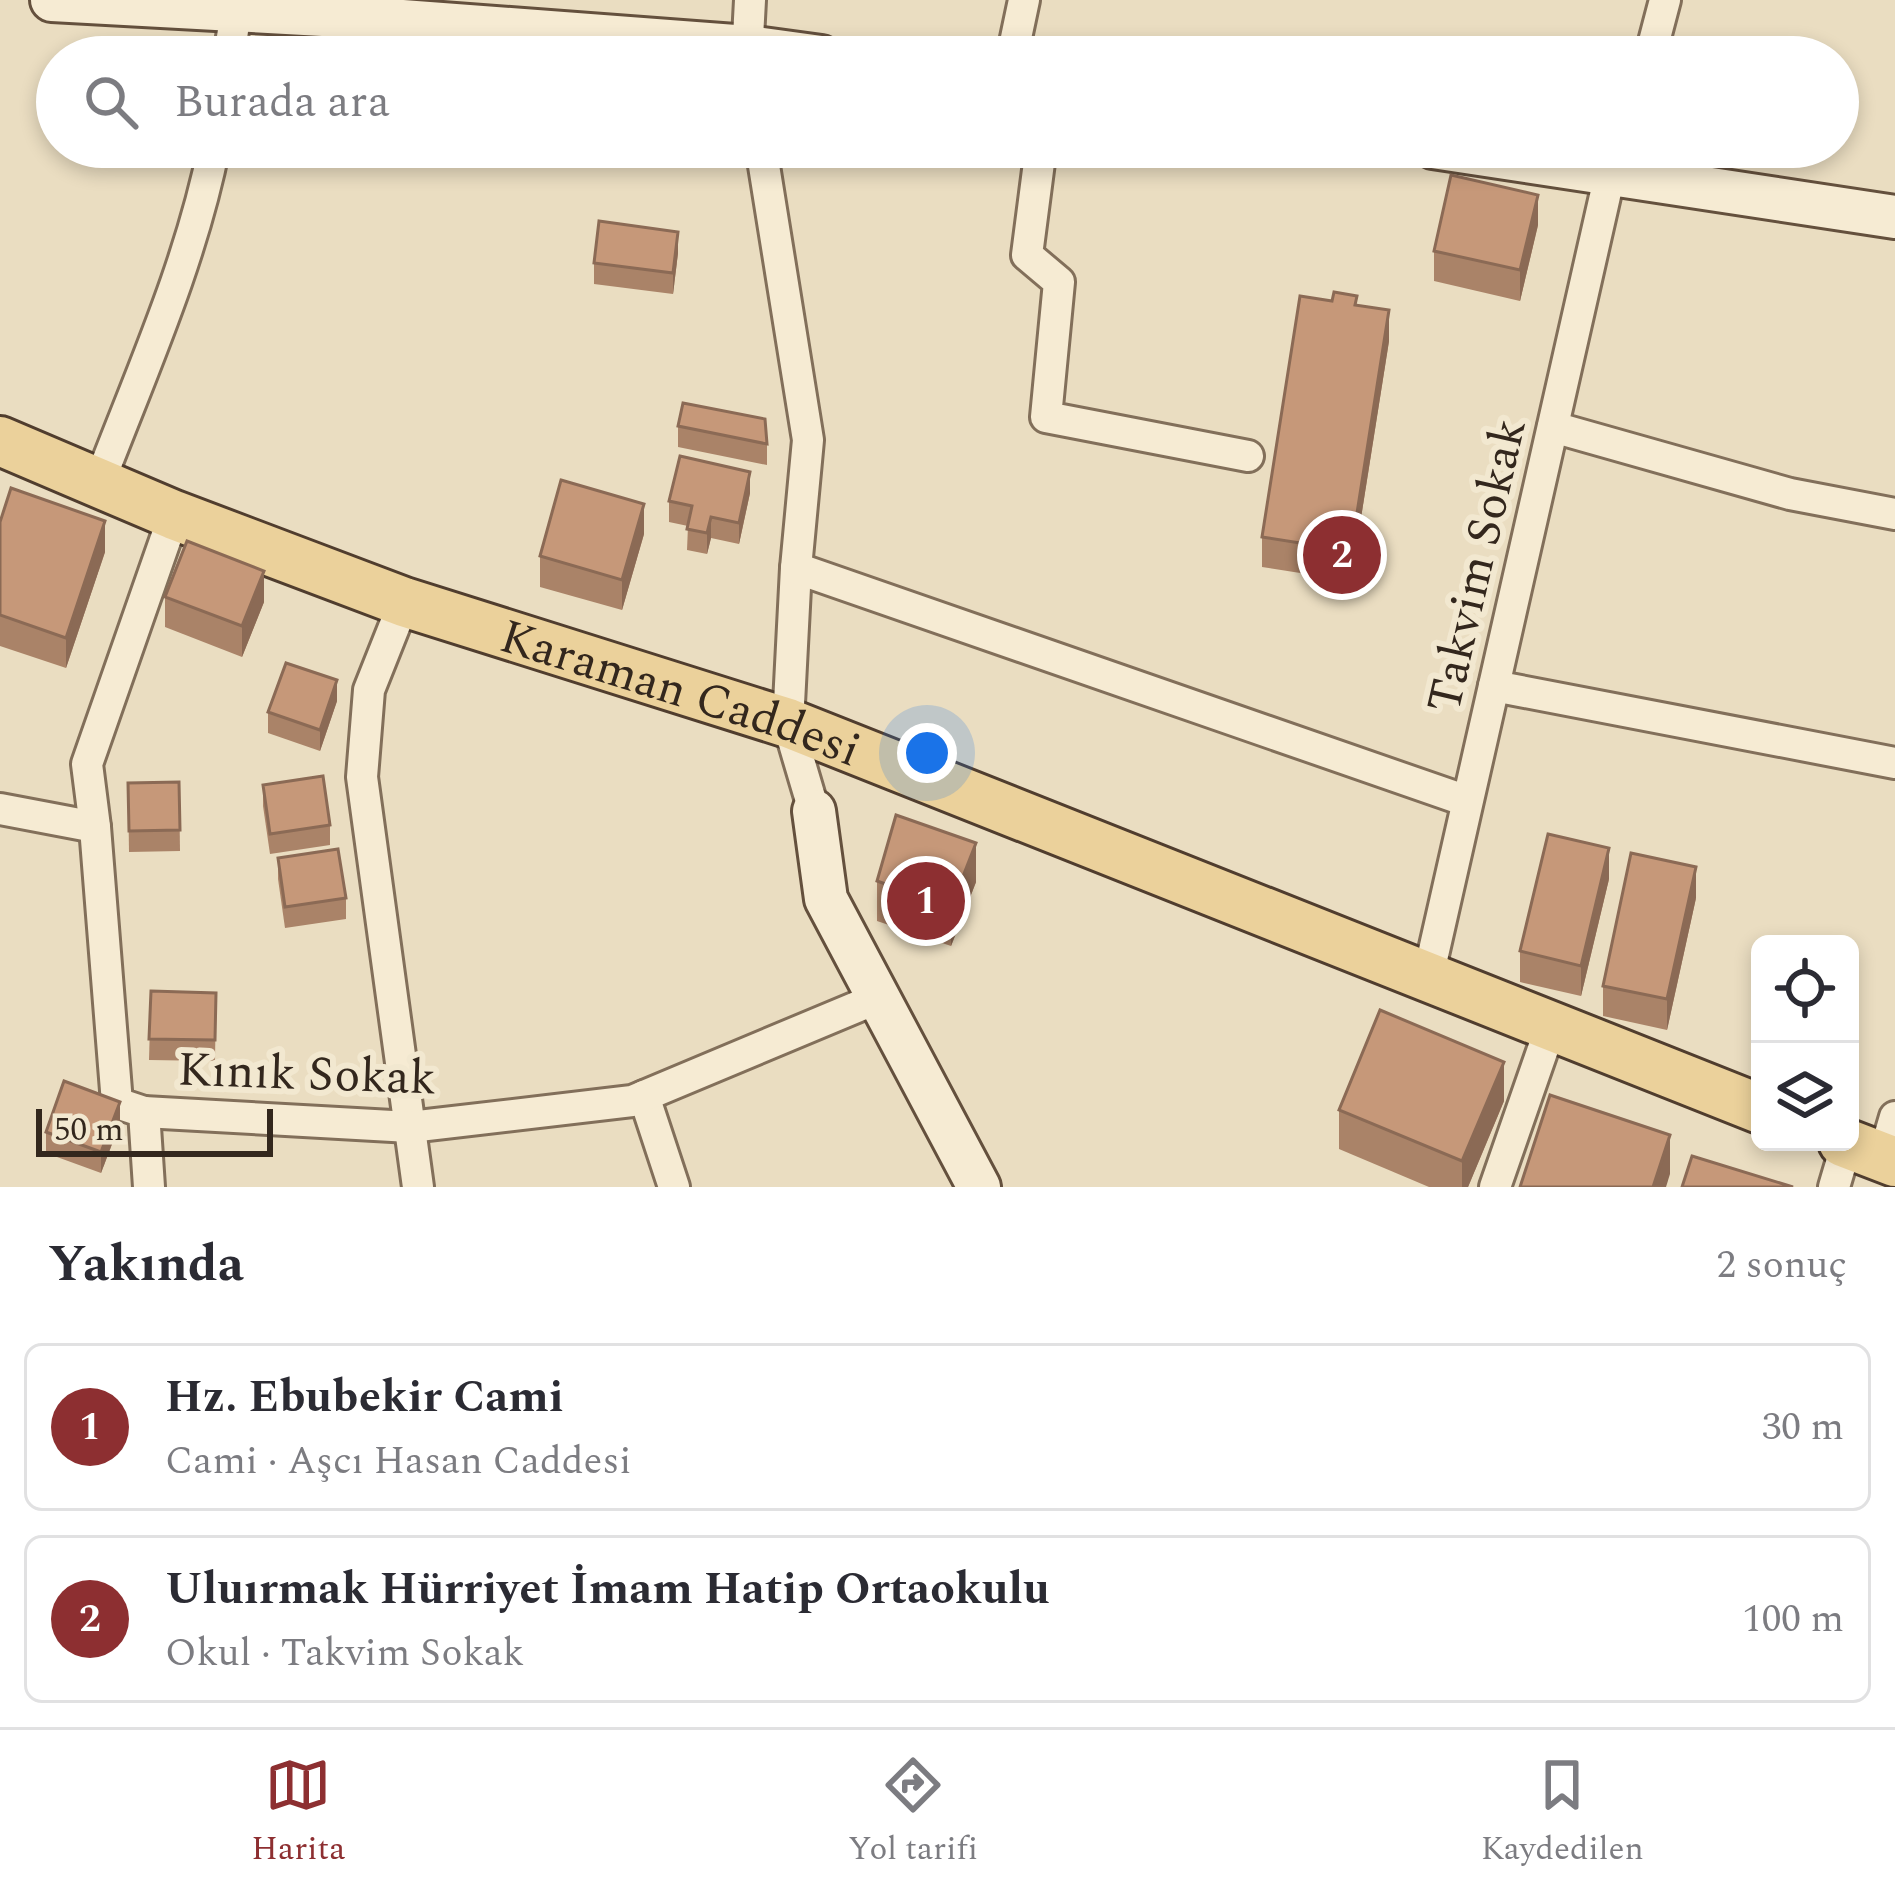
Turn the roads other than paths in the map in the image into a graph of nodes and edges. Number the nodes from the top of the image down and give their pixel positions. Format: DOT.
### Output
graph roads {
  1 [pos="52,0"];
  2 [pos="749,0"];
  3 [pos="1024,0"];
  4 [pos="1665,0"];
  5 [pos="236,10"];
  6 [pos="233,36"];
  7 [pos="553,36"];
  8 [pos="748,36"];
  9 [pos="1016,36"];
  10 [pos="1656,36"];
  11 [pos="210,168"];
  12 [pos="764,168"];
  13 [pos="1038,168"];
  14 [pos="1615,168"];
  15 [pos="1656,168"];
  16 [pos="1895,217"];
  17 [pos="1553,427"];
  18 [pos="0,441"];
  19 [pos="1248,456"];
  20 [pos="99,483"];
  21 [pos="174,514"];
  22 [pos="1895,514"];
  23 [pos="796,568"];
  24 [pos="404,602"];
  25 [pos="1494,686"];
  26 [pos="788,722"];
  27 [pos="1895,763"];
  28 [pos="1468,801"];
  29 [pos="0,809"];
  30 [pos="814,811"];
  31 [pos="95,827"];
  32 [pos="1428,977"];
  33 [pos="878,998"];
  34 [pos="1551,1026"];
  35 [pos="644,1096"];
  36 [pos="1751,1105"];
  37 [pos="144,1112"];
  38 [pos="410,1127"];
  39 [pos="1873,1144"];
  40 [pos="149,1187"];
  41 [pos="418,1187"];
  42 [pos="674,1187"];
  43 [pos="979,1187"];
  44 [pos="1495,1187"];
  45 [pos="1834,1187"];
  1 -- 5 [label="street"];
  2 -- 8 [label="street"];
  3 -- 9 [label="street"];
  4 -- 10 [label="street"];
  5 -- 6 [label="street"];
  5 -- 7 [label="street"];
  11 -- 20 [label="street"];
  12 -- 23 [label="street"];
  13 -- 19 [label="street"];
  14 -- 17 [label="street, Takvim Sokak"];
  15 -- 16 [label="street"];
  17 -- 22 [label="street"];
  17 -- 25 [label="street, Takvim Sokak"];
  18 -- 20 [label="main road, Karaman Caddesi"];
  20 -- 21 [label="main road, Karaman Caddesi"];
  21 -- 24 [label="main road, Karaman Caddesi"];
  21 -- 31 [label="street"];
  23 -- 26 [label="street"];
  23 -- 28 [label="street"];
  24 -- 26 [label="main road, Karaman Caddesi"];
  24 -- 38 [label="street"];
  25 -- 27 [label="street"];
  25 -- 28 [label="street, Takvim Sokak"];
  26 -- 30 [label="street"];
  26 -- 32 [label="main road, Karaman Caddesi"];
  28 -- 32 [label="street, Takvim Sokak"];
  29 -- 31 [label="street"];
  30 -- 33 [label="street"];
  31 -- 37 [label="street"];
  32 -- 34 [label="main road, Karaman Caddesi"];
  33 -- 35 [label="street, Kınık Sokak"];
  33 -- 43 [label="street"];
  34 -- 36 [label="main road, Karaman Caddesi"];
  34 -- 44 [label="street"];
  35 -- 38 [label="street, Kınık Sokak"];
  35 -- 42 [label="street"];
  37 -- 38 [label="street, Kınık Sokak"];
  37 -- 40 [label="street"];
  38 -- 41 [label="street"];
  39 -- 45 [label="street"];
}
